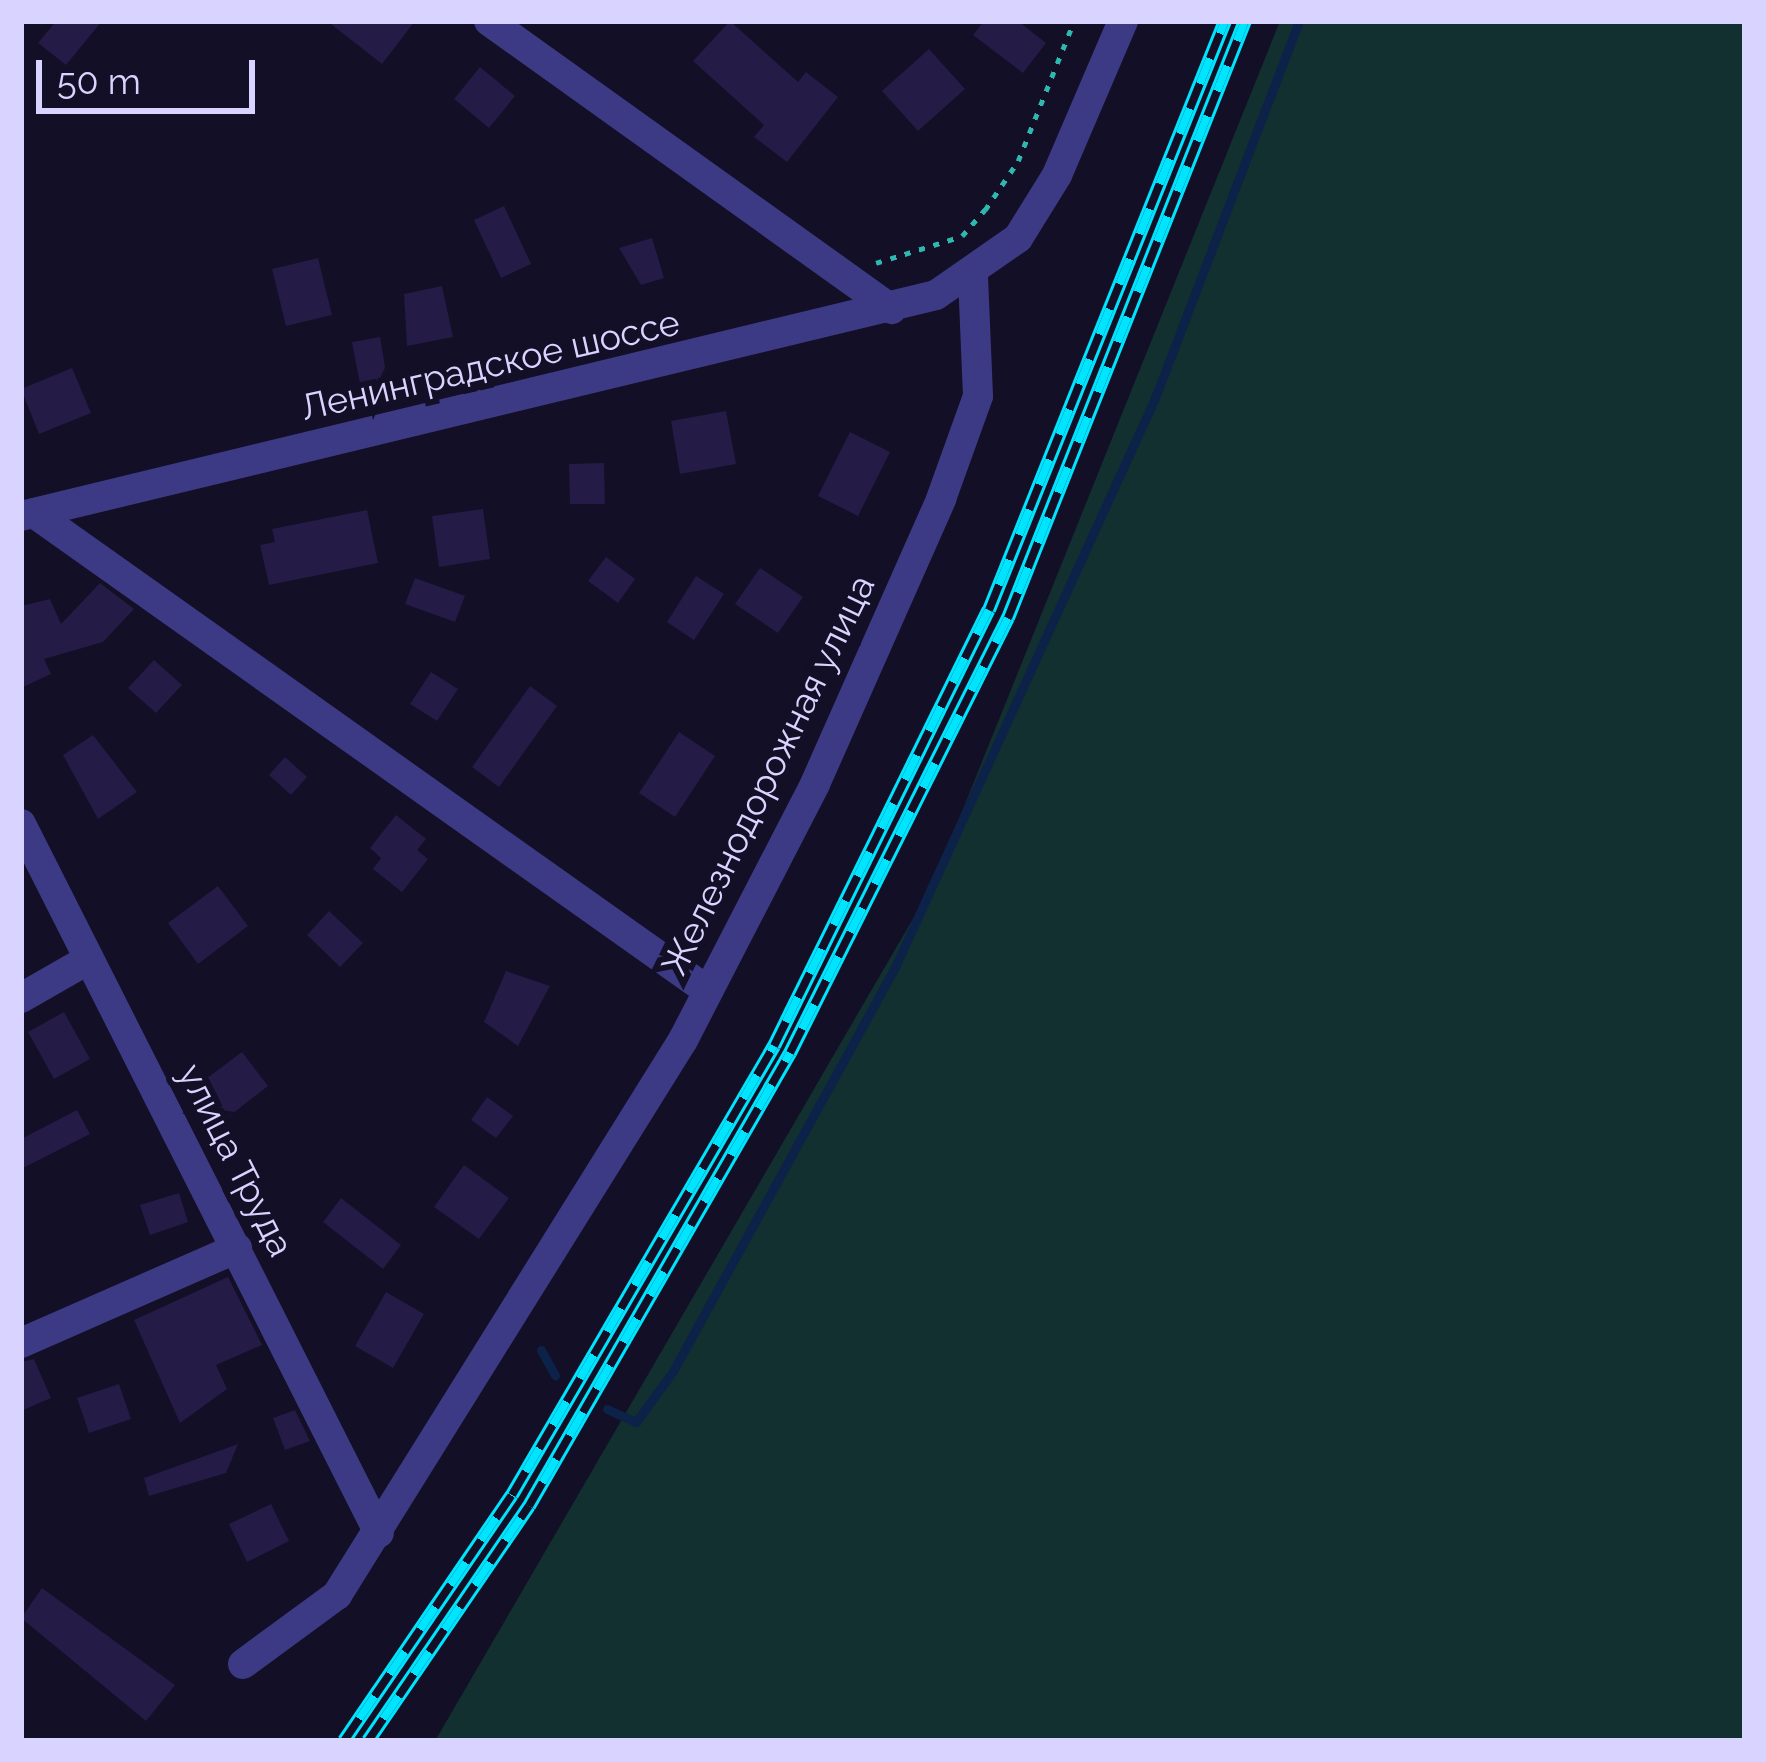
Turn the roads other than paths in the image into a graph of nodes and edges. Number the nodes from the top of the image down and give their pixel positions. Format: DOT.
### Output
graph roads {
  1 [pos="489,21"];
  2 [pos="1123,21"];
  3 [pos="973,277"];
  4 [pos="891,309"];
  5 [pos="28,515"];
  6 [pos="21,824"];
  7 [pos="89,959"];
  8 [pos="708,991"];
  9 [pos="21,998"];
  10 [pos="237,1248"];
  11 [pos="21,1342"];
  12 [pos="380,1533"];
  13 [pos="243,1664"];
  1 -- 4 [label="street"];
  2 -- 3 [label="street"];
  3 -- 4 [label="street, Ленинградское шоссе"];
  3 -- 8 [label="street, Железнодорожная улица"];
  4 -- 5 [label="street, Ленинградское шоссе"];
  5 -- 8 [label="street"];
  6 -- 7 [label="street, улица Труда"];
  7 -- 9 [label="street"];
  7 -- 10 [label="street, улица Труда"];
  8 -- 12 [label="street, Железнодорожная улица"];
  10 -- 11 [label="street"];
  10 -- 12 [label="street, улица Труда"];
  12 -- 13 [label="street, Железнодорожная улица"];
}
